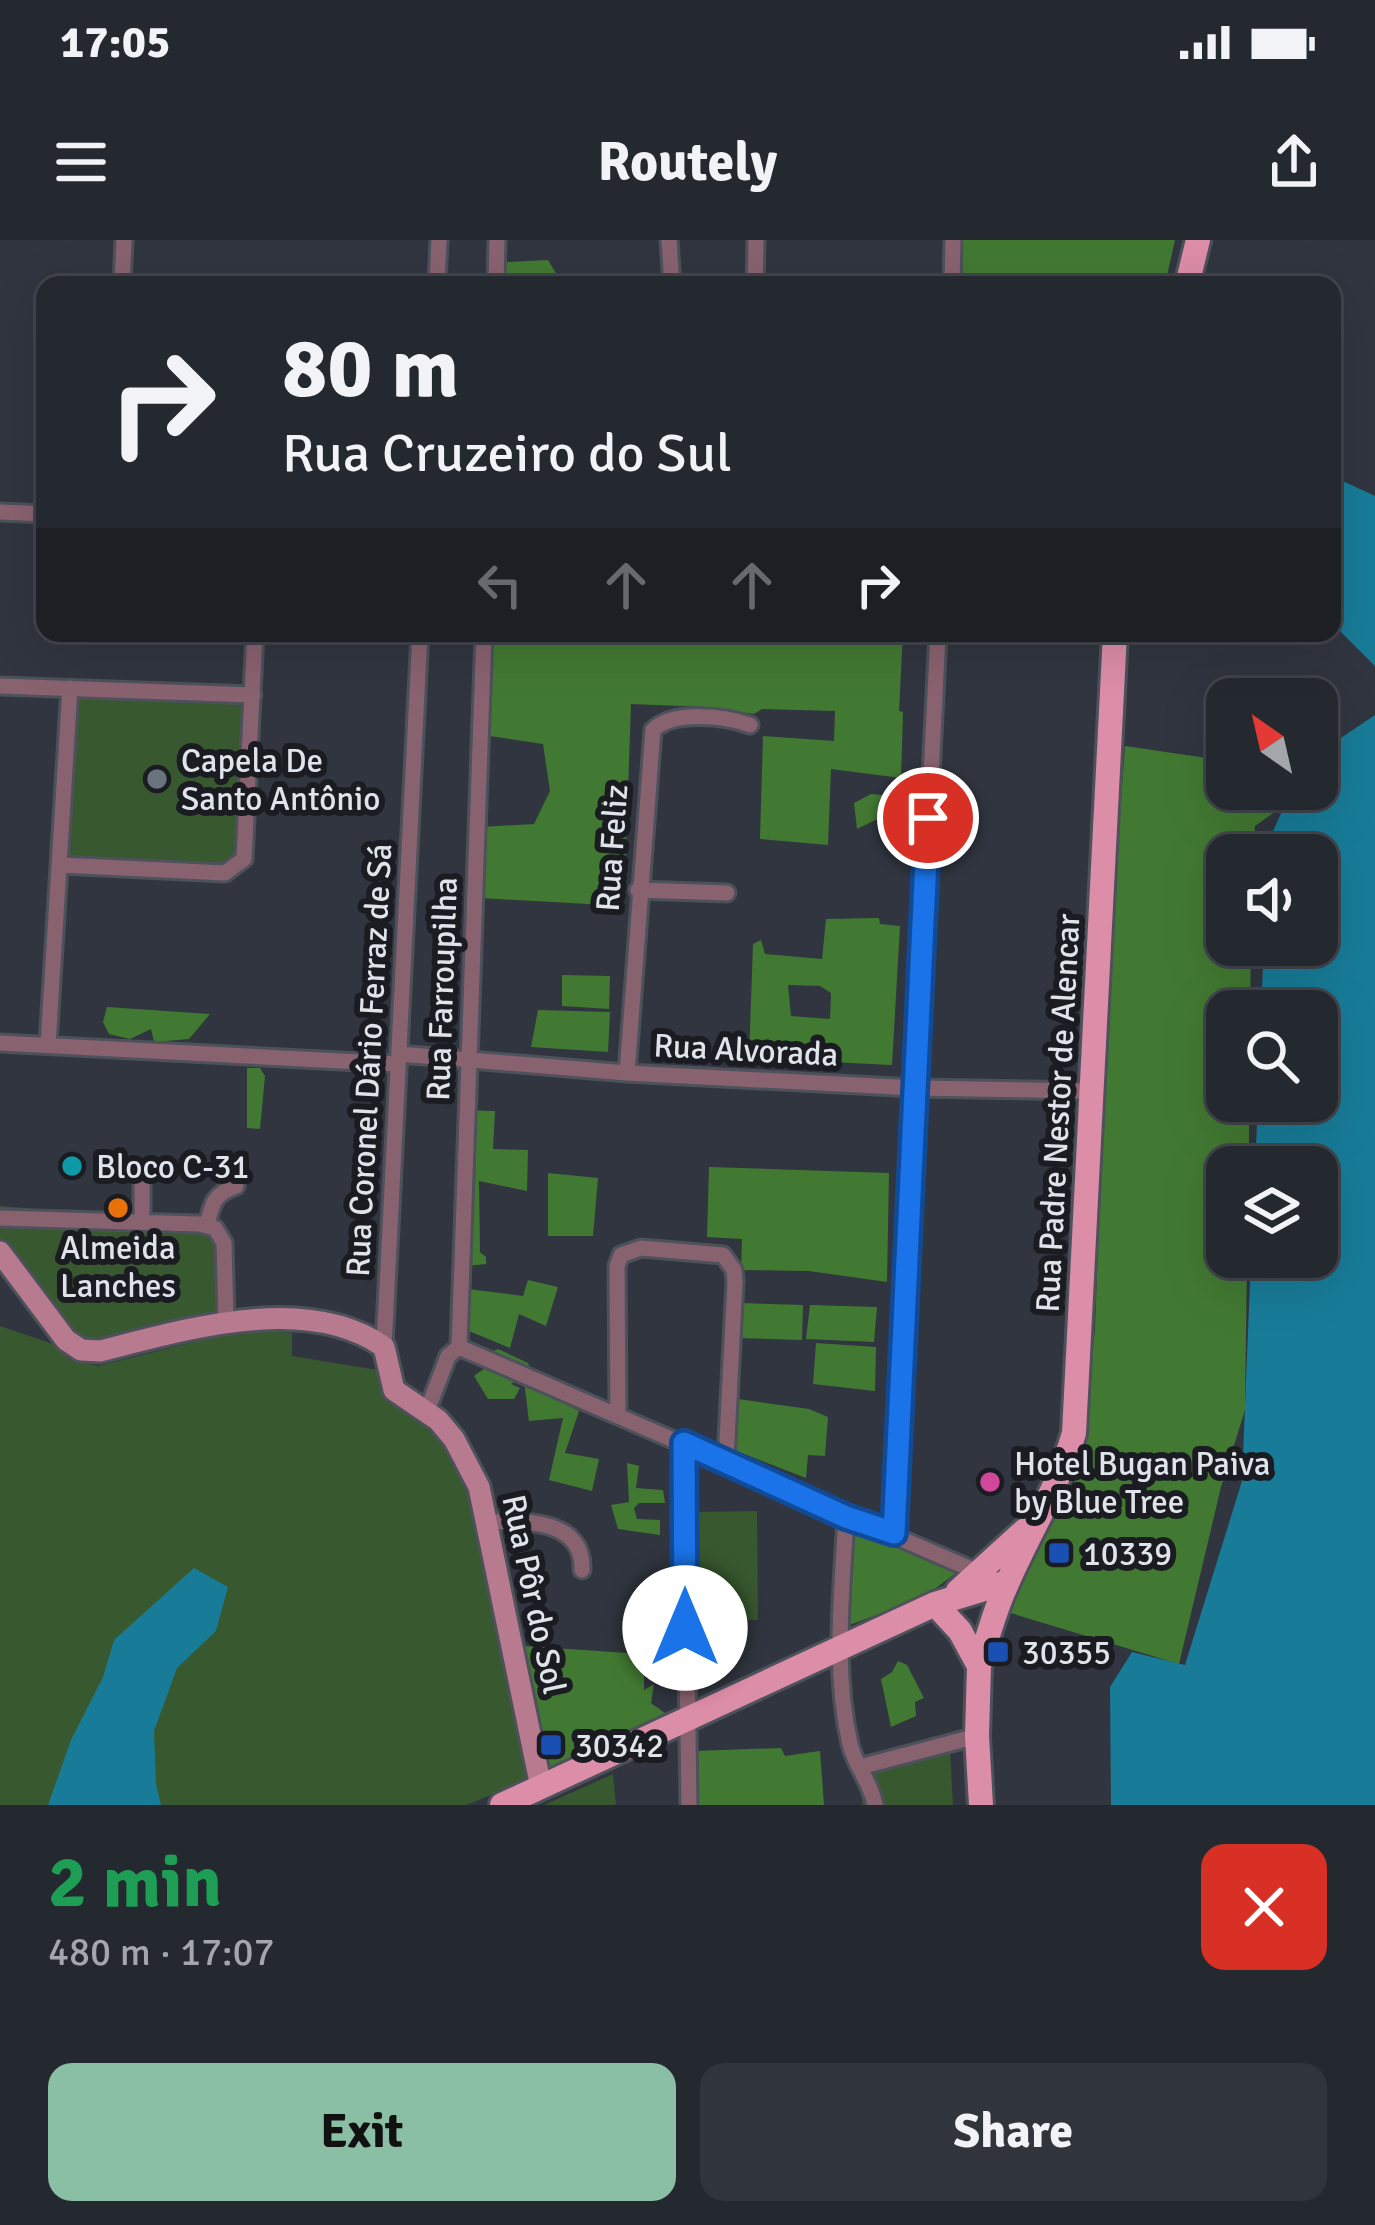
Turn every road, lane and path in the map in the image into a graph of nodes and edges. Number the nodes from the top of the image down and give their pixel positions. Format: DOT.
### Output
graph roads {
  1 [pos="124,240"];
  2 [pos="440,240"];
  3 [pos="497,240"];
  4 [pos="669,240"];
  5 [pos="756,240"];
  6 [pos="953,240"];
  7 [pos="1198,240"];
  8 [pos="122,276"];
  9 [pos="438,276"];
  10 [pos="496,276"];
  11 [pos="671,276"];
  12 [pos="755,276"];
  13 [pos="952,276"];
  14 [pos="1188,276"];
  15 [pos="0,512"];
  16 [pos="36,514"];
  17 [pos="255,642"];
  18 [pos="420,642"];
  19 [pos="484,642"];
  20 [pos="938,642"];
  21 [pos="1115,642"];
  22 [pos="0,686"];
  23 [pos="70,688"];
  24 [pos="253,695"];
  25 [pos="750,725"];
  26 [pos="61,865"];
  27 [pos="638,890"];
  28 [pos="727,893"];
  29 [pos="0,1043"];
  30 [pos="48,1046"];
  31 [pos="469,1058"];
  32 [pos="399,1059"];
  33 [pos="627,1073"];
  34 [pos="915,1088"];
  35 [pos="1090,1091"];
  36 [pos="142,1169"];
  37 [pos="236,1186"];
  38 [pos="0,1217"];
  39 [pos="142,1222"];
  40 [pos="207,1225"];
  41 [pos="0,1252"];
  42 [pos="226,1321"];
  43 [pos="384,1347"];
  44 [pos="459,1347"];
  45 [pos="427,1411"];
  46 [pos="618,1416"];
  47 [pos="684,1443"];
  48 [pos="726,1460"];
  49 [pos="1050,1499"];
  50 [pos="846,1517"];
  51 [pos="489,1522"];
  52 [pos="894,1533"];
  53 [pos="582,1570"];
  54 [pos="980,1573"];
  55 [pos="1007,1582"];
  56 [pos="935,1604"];
  57 [pos="838,1652"];
  58 [pos="979,1666"];
  59 [pos="686,1720"];
  60 [pos="977,1736"];
  61 [pos="860,1767"];
  62 [pos="543,1796"];
  63 [pos="502,1805"];
  64 [pos="688,1805"];
  65 [pos="875,1805"];
  66 [pos="981,1805"];
  1 -- 8 [label="street"];
  2 -- 9 [label="street"];
  3 -- 10 [label="street"];
  4 -- 11 [label="street"];
  5 -- 12 [label="street"];
  6 -- 13 [label="street"];
  7 -- 14 [label="main road"];
  15 -- 16 [label="street"];
  17 -- 24 [label="street"];
  18 -- 32 [label="street, Rua Coronel Dário Ferraz de Sá"];
  19 -- 31 [label="street, Rua Farroupilha"];
  20 -- 34 [label="street"];
  21 -- 35 [label="main road, Rua Padre Nestor de Alencar"];
  22 -- 23 [label="street"];
  23 -- 24 [label="street"];
  23 -- 26 [label="street"];
  24 -- 26 [label="street"];
  25 -- 27 [label="street, Rua Feliz"];
  26 -- 30 [label="street"];
  27 -- 28 [label="street"];
  27 -- 33 [label="street, Rua Feliz"];
  29 -- 30 [label="street, Rua Alvorada"];
  30 -- 32 [label="street, Rua Alvorada"];
  31 -- 32 [label="street, Rua Alvorada"];
  31 -- 33 [label="street, Rua Alvorada"];
  31 -- 44 [label="street, Rua Farroupilha"];
  32 -- 43 [label="street, Rua Coronel Dário Ferraz de Sá"];
  33 -- 34 [label="street, Rua Alvorada"];
  34 -- 35 [label="street, Rua Alvorada"];
  34 -- 52 [label="street"];
  35 -- 49 [label="main road, Rua Padre Nestor de Alencar"];
  36 -- 39 [label="street"];
  37 -- 40 [label="street"];
  38 -- 39 [label="street"];
  39 -- 40 [label="street"];
  40 -- 42 [label="street"];
  41 -- 42 [label="main road"];
  42 -- 43 [label="main road"];
  43 -- 45 [label="main road, Rua Pôr do Sol"];
  44 -- 45 [label="street"];
  44 -- 46 [label="street"];
  45 -- 51 [label="main road, Rua Pôr do Sol"];
  46 -- 47 [label="street"];
  46 -- 48 [label="street"];
  47 -- 48 [label="street"];
  47 -- 59 [label="street"];
  48 -- 50 [label="street"];
  49 -- 54 [label="main road"];
  49 -- 55 [label="main road, Rua Padre Nestor de Alencar"];
  50 -- 52 [label="street"];
  50 -- 57 [label="street"];
  51 -- 53 [label="street"];
  51 -- 62 [label="main road, Rua Pôr do Sol"];
  52 -- 54 [label="street"];
  54 -- 56 [label="main road"];
  55 -- 56 [label="main road"];
  55 -- 58 [label="main road, Rua Padre Nestor de Alencar"];
  56 -- 57 [label="main road"];
  56 -- 58 [label="main road"];
  57 -- 59 [label="main road"];
  57 -- 61 [label="street"];
  58 -- 60 [label="main road, Rua Padre Nestor de Alencar"];
  59 -- 62 [label="main road"];
  59 -- 64 [label="street"];
  60 -- 61 [label="street"];
  60 -- 66 [label="main road, Rua Padre Nestor de Alencar"];
  61 -- 65 [label="street"];
  62 -- 63 [label="main road"];
}
